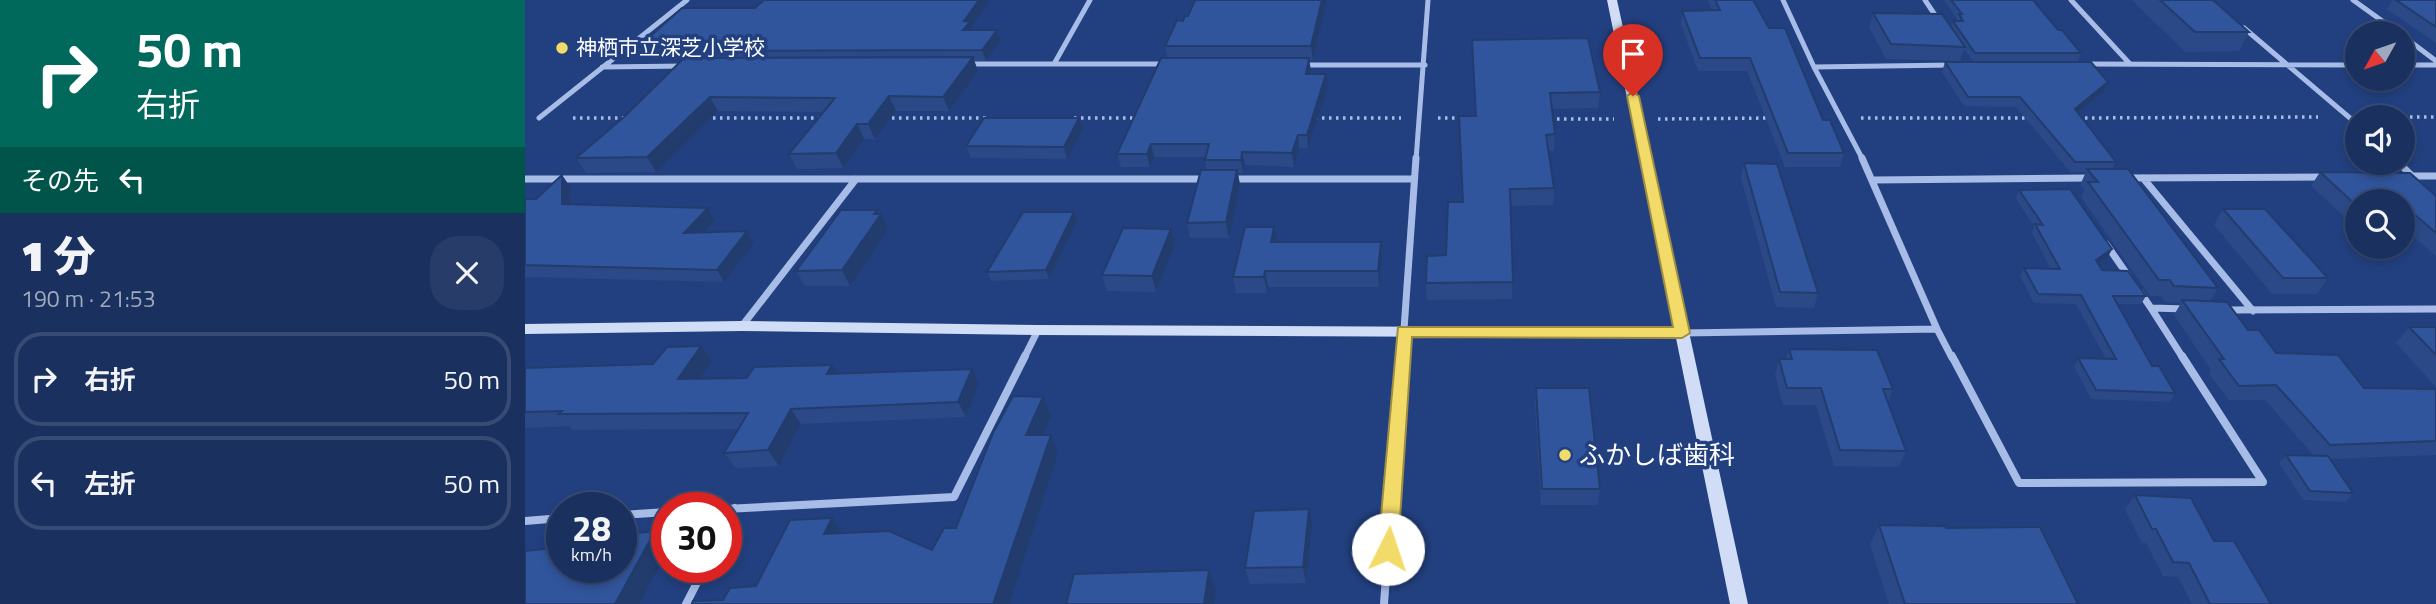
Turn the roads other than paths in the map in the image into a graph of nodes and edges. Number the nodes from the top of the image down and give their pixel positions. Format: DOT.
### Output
graph roads {
  1 [pos="687,0"];
  2 [pos="1090,0"];
  3 [pos="1429,0"];
  4 [pos="1612,0"];
  5 [pos="1783,0"];
  6 [pos="1925,0"];
  7 [pos="2071,0"];
  8 [pos="2353,0"];
  9 [pos="2382,21"];
  10 [pos="2239,24"];
  11 [pos="1947,33"];
  12 [pos="2415,46"];
  13 [pos="2436,63"];
  14 [pos="958,64"];
  15 [pos="1053,64"];
  16 [pos="1177,64"];
  17 [pos="2077,64"];
  18 [pos="2130,64"];
  19 [pos="2415,64"];
  20 [pos="1301,65"];
  21 [pos="1425,65"];
  22 [pos="1956,65"];
  23 [pos="2286,65"];
  24 [pos="2345,65"];
  25 [pos="698,66"];
  26 [pos="602,67"];
  27 [pos="1814,67"];
  28 [pos="2345,113"];
  29 [pos="539,118"];
  30 [pos="2399,176"];
  31 [pos="2412,176"];
  32 [pos="2436,176"];
  33 [pos="2332,177"];
  34 [pos="2060,178"];
  35 [pos="2101,178"];
  36 [pos="2115,178"];
  37 [pos="2143,178"];
  38 [pos="525,179"];
  39 [pos="856,179"];
  40 [pos="1413,179"];
  41 [pos="1874,180"];
  42 [pos="2067,189"];
  43 [pos="2098,232"];
  44 [pos="2151,308"];
  45 [pos="2202,309"];
  46 [pos="2436,309"];
  47 [pos="2215,310"];
  48 [pos="2253,311"];
  49 [pos="742,326"];
  50 [pos="525,329"];
  51 [pos="1937,329"];
  52 [pos="1038,330"];
  53 [pos="1404,331"];
  54 [pos="1682,333"];
  55 [pos="742,508"];
  56 [pos="546,520"];
  57 [pos="525,521"];
  58 [pos="697,583"];
  59 [pos="686,604"];
  60 [pos="1384,604"];
  61 [pos="1739,604"];
  1 -- 26 [label="street"];
  2 -- 15 [label="street"];
  3 -- 21 [label="street"];
  4 -- 54 [label="street"];
  5 -- 27 [label="street"];
  6 -- 11 [label="street"];
  7 -- 18 [label="street"];
  8 -- 9 [label="street"];
  10 -- 23 [label="street"];
  12 -- 13 [label="street"];
  13 -- 19 [label="street"];
  14 -- 15 [label="street"];
  15 -- 16 [label="street"];
  17 -- 18 [label="street"];
  18 -- 23 [label="street"];
  20 -- 21 [label="street"];
  21 -- 40 [label="street"];
  22 -- 27 [label="street"];
  23 -- 24 [label="street"];
  23 -- 28 [label="street"];
  25 -- 26 [label="street"];
  26 -- 29 [label="street"];
  27 -- 41 [label="street"];
  30 -- 31 [label="street"];
  31 -- 32 [label="street"];
  33 -- 37 [label="street"];
  34 -- 35 [label="street"];
  34 -- 41 [label="street"];
  34 -- 42 [label="street"];
  36 -- 37 [label="street"];
  37 -- 48 [label="street"];
  38 -- 39 [label="street"];
  39 -- 40 [label="street"];
  39 -- 49 [label="street"];
  40 -- 53 [label="street"];
  41 -- 51 [label="street"];
  43 -- 44 [label="street"];
  44 -- 45 [label="street"];
  44 -- 51 [label="street"];
  46 -- 48 [label="street"];
  47 -- 48 [label="street"];
  49 -- 50 [label="street"];
  49 -- 52 [label="street"];
  51 -- 54 [label="street"];
  52 -- 53 [label="street"];
  52 -- 55 [label="street"];
  53 -- 54 [label="street"];
  53 -- 60 [label="street"];
  54 -- 61 [label="street"];
  56 -- 57 [label="street"];
  58 -- 59 [label="street"];
}
